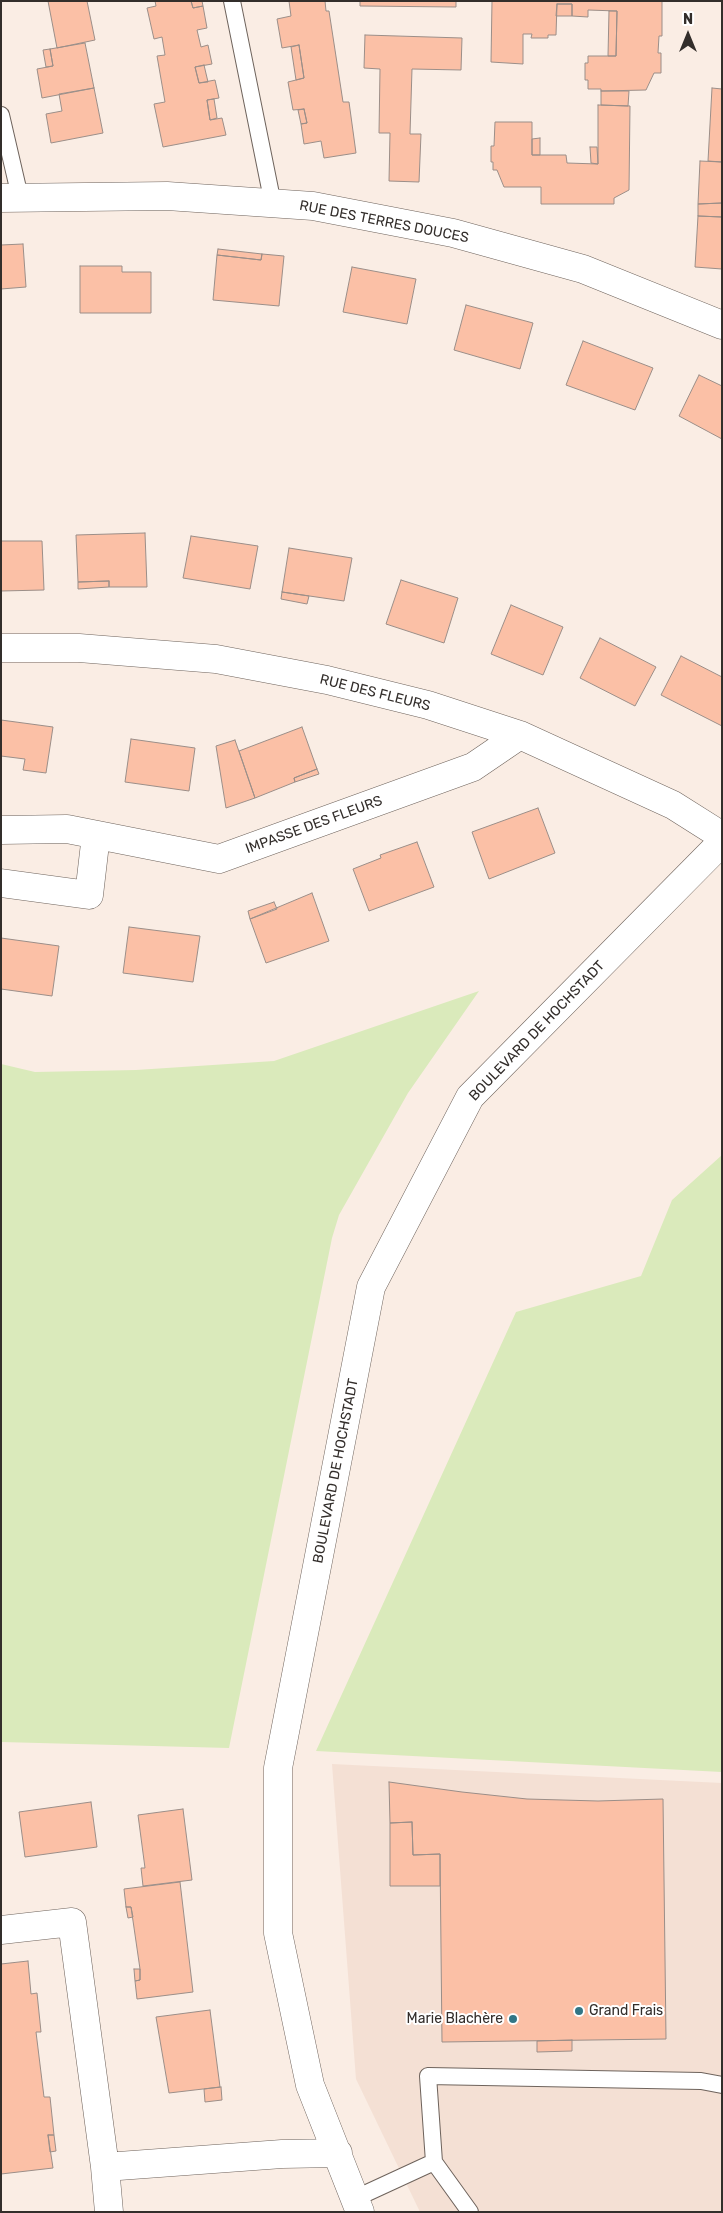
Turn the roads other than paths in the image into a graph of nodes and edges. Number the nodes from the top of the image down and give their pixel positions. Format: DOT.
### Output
graph roads {
  1 [pos="232,1"];
  2 [pos="1,115"];
  3 [pos="11,198"];
  4 [pos="273,204"];
  5 [pos="722,325"];
  6 [pos="1,648"];
  7 [pos="520,735"];
  8 [pos="1,830"];
  9 [pos="96,835"];
  10 [pos="722,836"];
  11 [pos="722,842"];
  12 [pos="1,883"];
  13 [pos="1,1930"];
  14 [pos="722,2084"];
  15 [pos="338,2153"];
  16 [pos="434,2162"];
  17 [pos="105,2167"];
  18 [pos="358,2205"];
  19 [pos="109,2212"];
  20 [pos="470,2212"];
  1 -- 4 [label="lane"];
  2 -- 3 [label="lane"];
  3 -- 4 [label="street, RUE DES TERRES DOUCES"];
  4 -- 5 [label="street, RUE DES TERRES DOUCES"];
  6 -- 7 [label="street, RUE DES FLEURS"];
  7 -- 9 [label="street, IMPASSE DES FLEURS"];
  7 -- 10 [label="street, RUE DES FLEURS"];
  8 -- 9 [label="street, IMPASSE DES FLEURS"];
  9 -- 12 [label="street"];
  11 -- 15 [label="street, BOULEVARD DE HOCHSTADT"];
  13 -- 17 [label="street"];
  14 -- 16 [label="lane"];
  15 -- 17 [label="street"];
  15 -- 18 [label="street, BOULEVARD DE HOCHSTADT"];
  16 -- 18 [label="lane"];
  16 -- 20 [label="lane"];
  17 -- 19 [label="street"];
}
